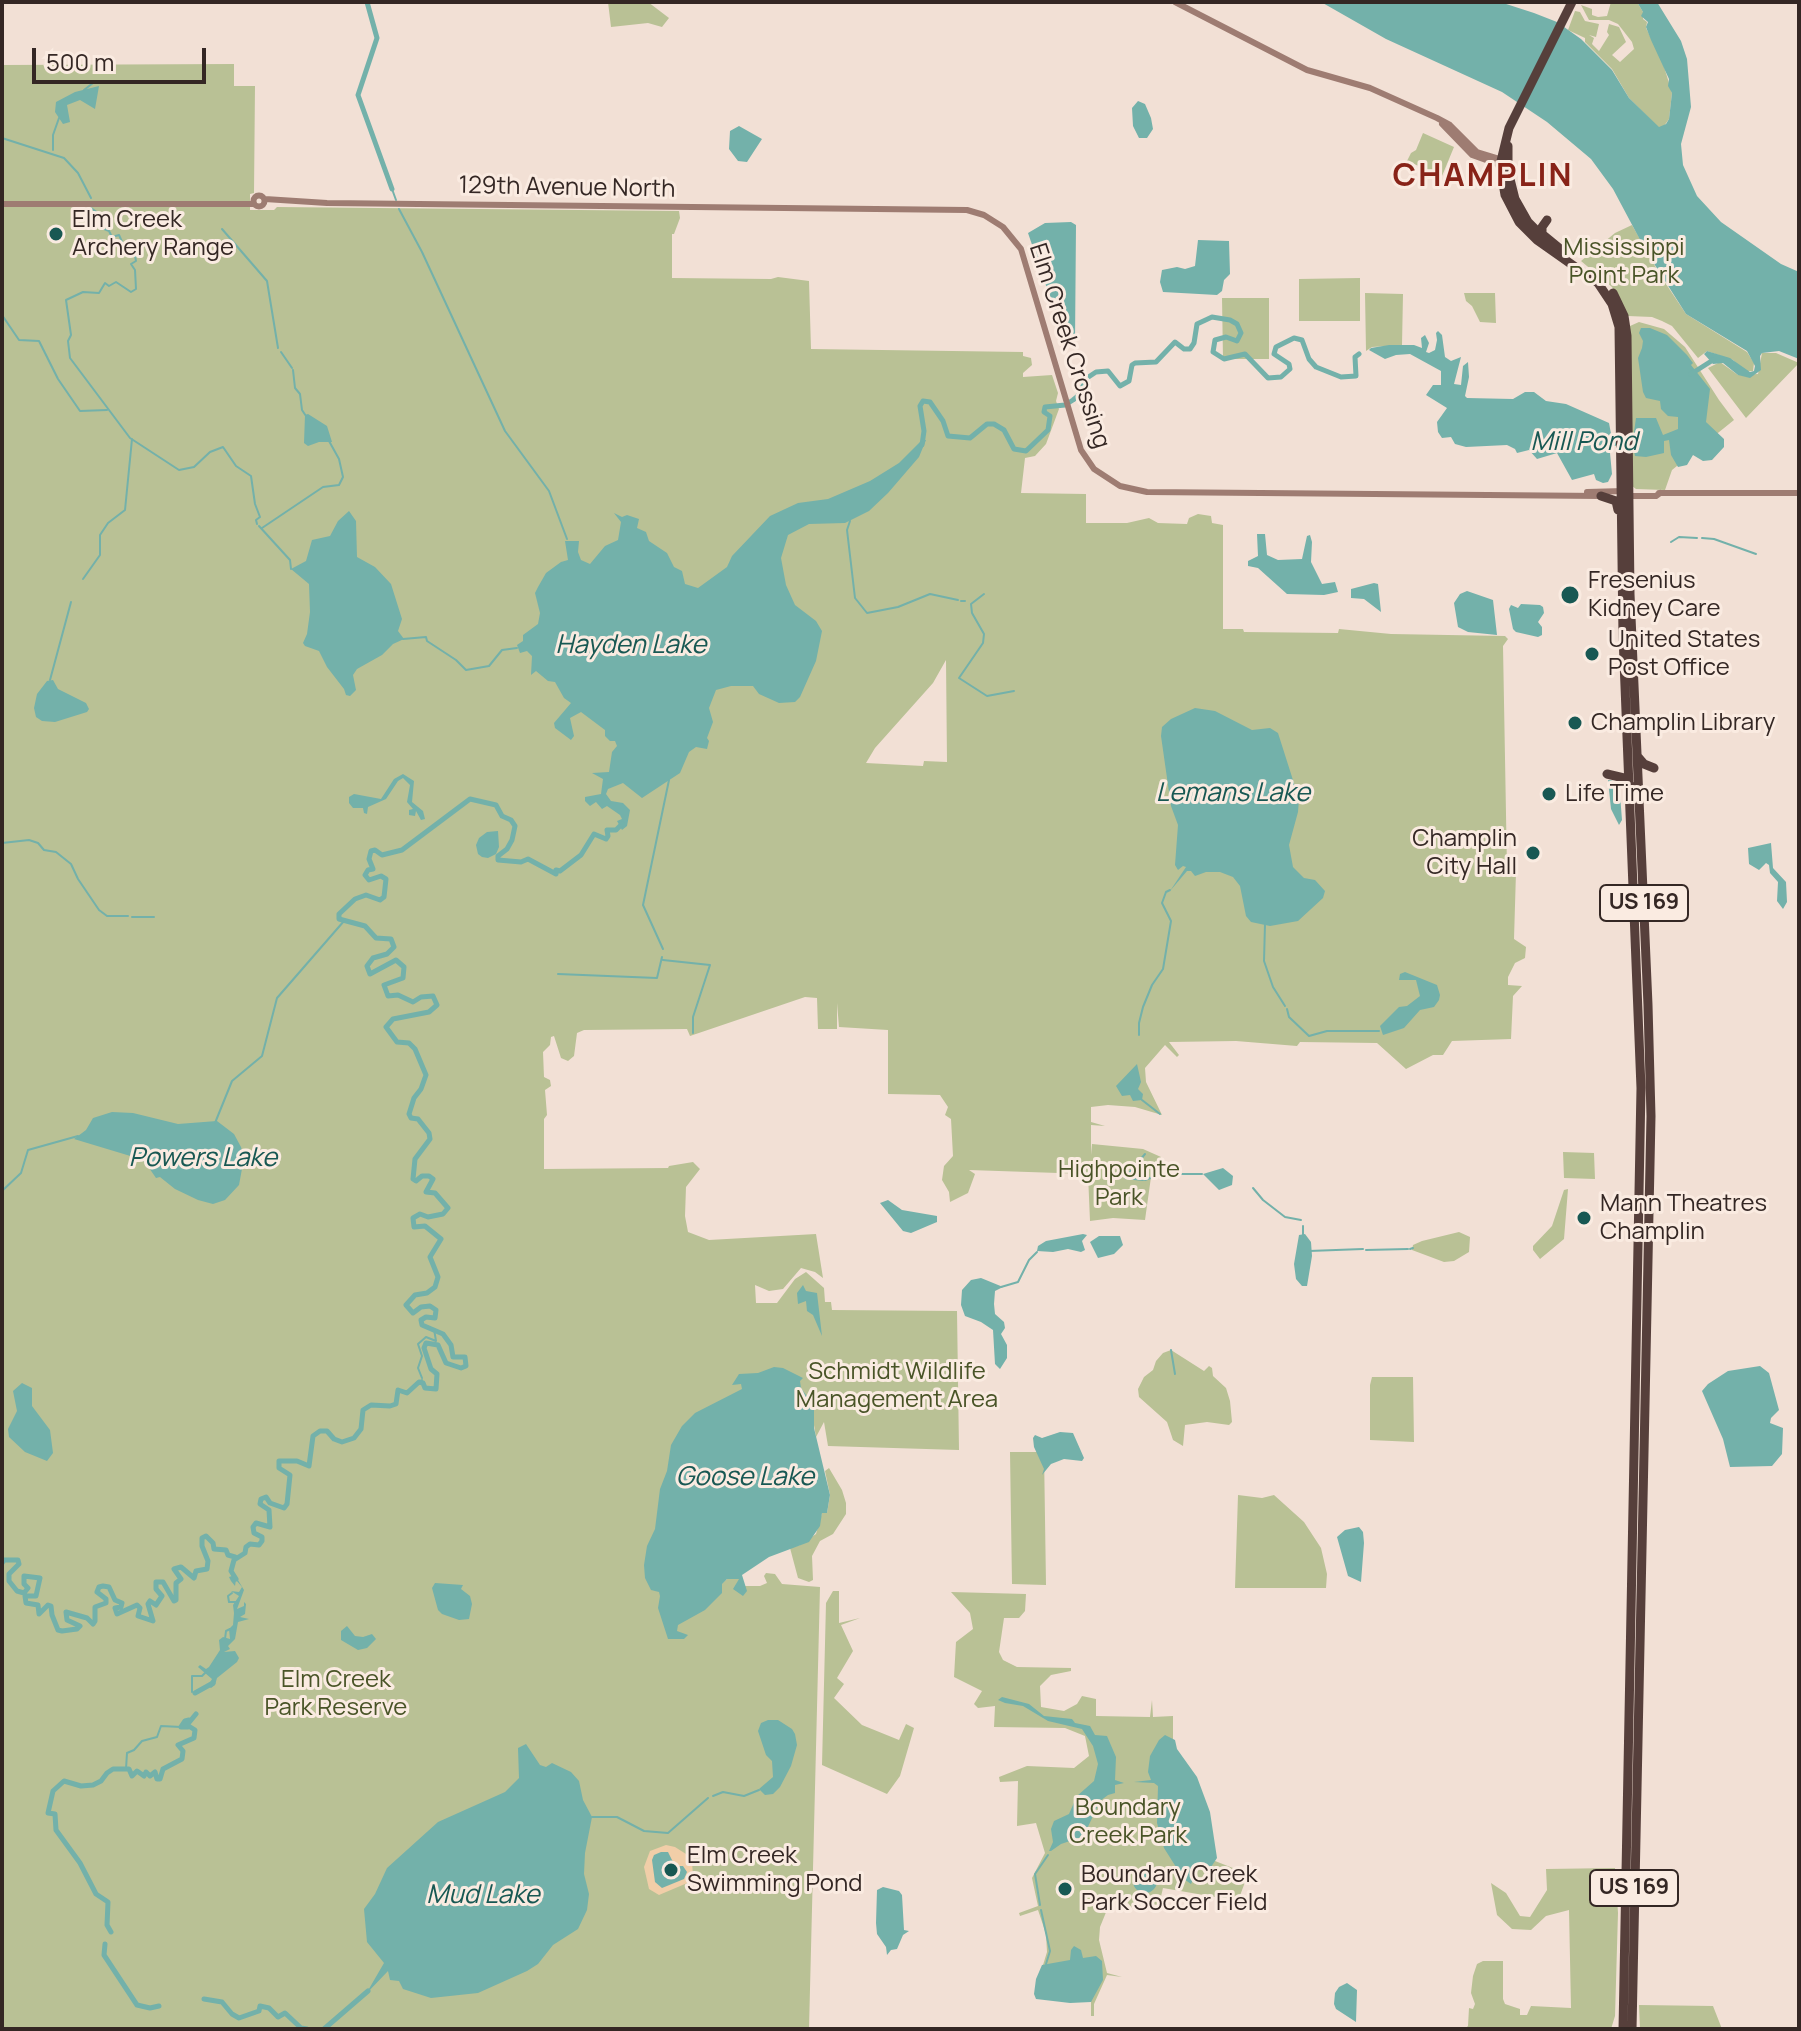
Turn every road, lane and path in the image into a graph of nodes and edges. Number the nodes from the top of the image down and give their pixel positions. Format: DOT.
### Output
graph roads {
  1 [pos="1175,2"];
  2 [pos="1572,2"];
  3 [pos="1520,108"];
  4 [pos="1500,162"];
  5 [pos="2,204"];
  6 [pos="1547,220"];
  7 [pos="1007,230"];
  8 [pos="1537,240"];
  9 [pos="1564,252"];
  10 [pos="1560,267"];
  11 [pos="1620,317"];
  12 [pos="1799,491"];
  13 [pos="1576,494"];
  14 [pos="1625,494"];
  15 [pos="1601,496"];
  16 [pos="1621,536"];
  17 [pos="1637,753"];
  18 [pos="1654,768"];
  19 [pos="1607,774"];
  20 [pos="1630,785"];
  21 [pos="1641,1322"];
  22 [pos="1636,1596"];
  23 [pos="1620,2029"];
  24 [pos="1633,2029"];
  1 -- 4 [label="main road"];
  2 -- 3 [label="highway"];
  3 -- 4 [label="highway"];
  3 -- 9 [label="highway"];
  4 -- 8 [label="highway, US 169"];
  5 -- 7 [label="main road, 129th Avenue North"];
  6 -- 9 [label="highway"];
  7 -- 13 [label="main road, Elm Creek Crossing"];
  8 -- 10 [label="highway"];
  8 -- 11 [label="highway, US 169"];
  9 -- 11 [label="highway"];
  11 -- 14 [label="highway, US 169"];
  12 -- 14 [label="main road"];
  13 -- 14 [label="main road"];
  13 -- 15 [label="main road"];
  14 -- 15 [label="main road"];
  14 -- 16 [label="highway, US 169"];
  14 -- 17 [label="highway, US 169"];
  15 -- 16 [label="highway"];
  16 -- 20 [label="highway, US 169"];
  17 -- 18 [label="highway"];
  17 -- 21 [label="highway, US 169"];
  19 -- 20 [label="highway"];
  20 -- 21 [label="highway, US 169"];
  21 -- 22 [label="highway, US 169"];
  22 -- 23 [label="highway, US 169"];
  22 -- 24 [label="highway, US 169"];
}
